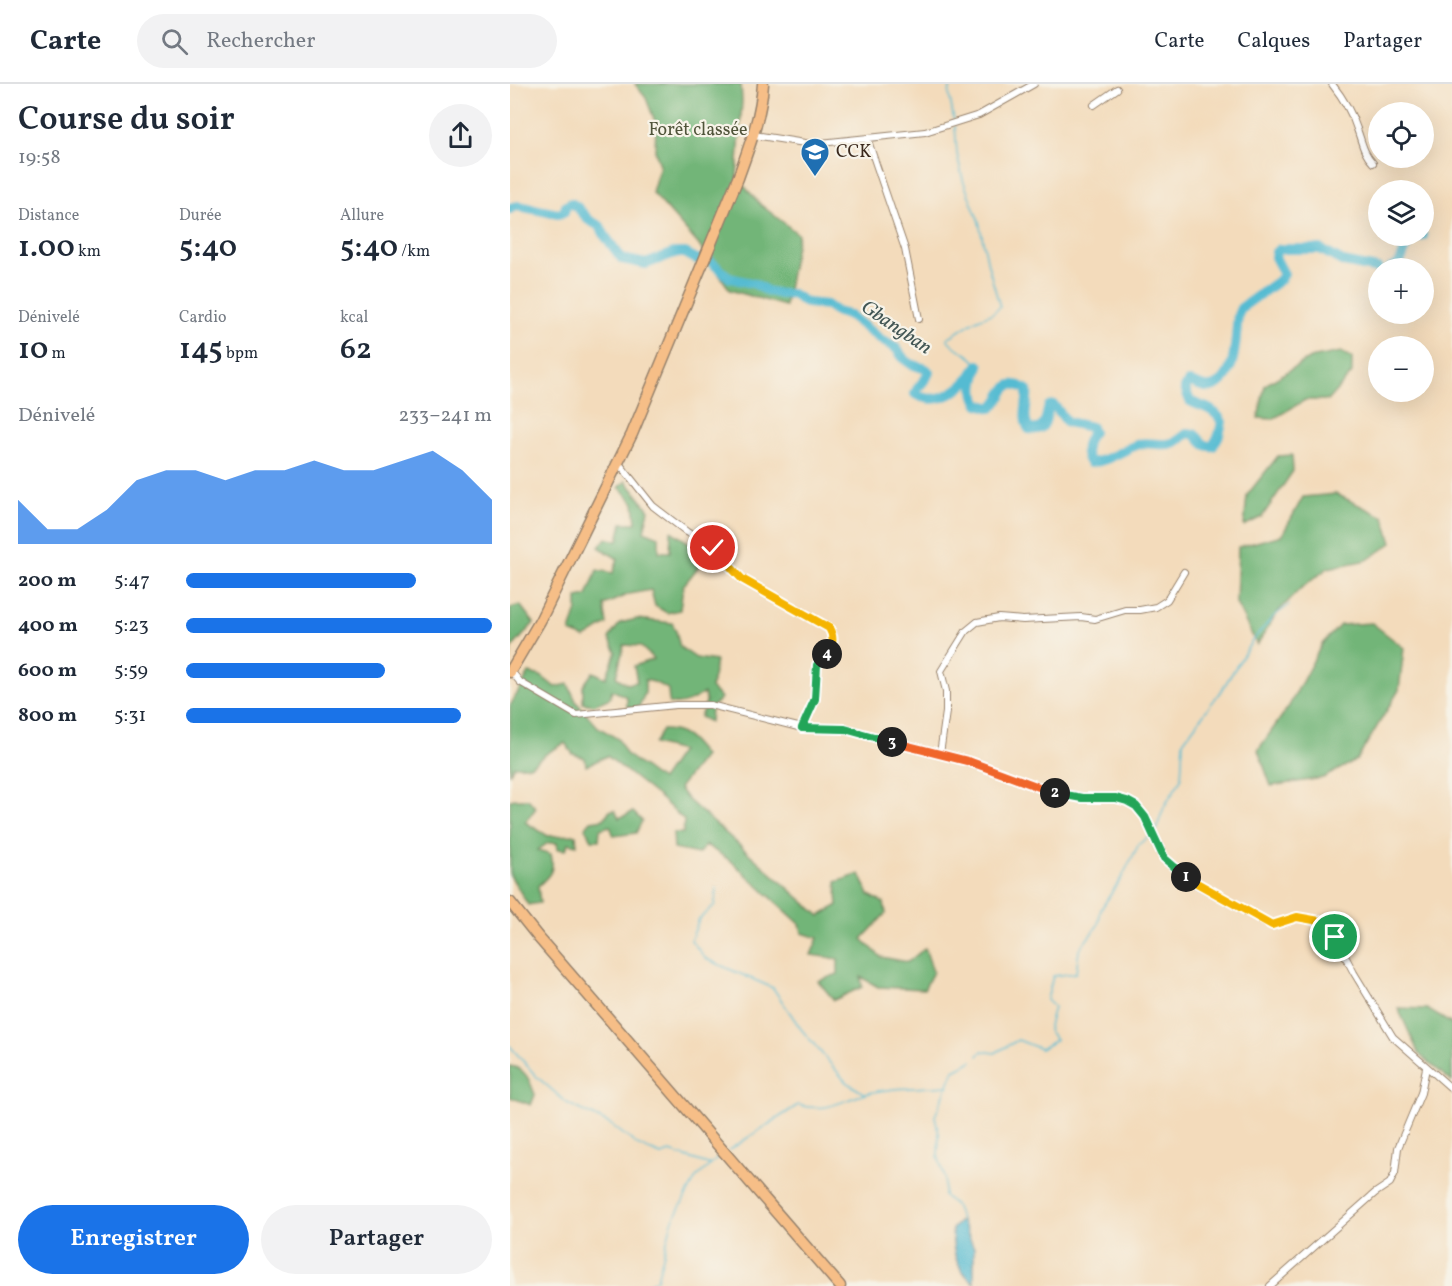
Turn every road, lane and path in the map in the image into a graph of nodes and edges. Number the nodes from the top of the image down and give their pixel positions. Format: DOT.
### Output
graph roads {
  1 [pos="763,84"];
  2 [pos="1034,84"];
  3 [pos="1332,84"];
  4 [pos="1117,89"];
  5 [pos="1094,105"];
  6 [pos="754,135"];
  7 [pos="867,138"];
  8 [pos="1368,159"];
  9 [pos="920,319"];
  10 [pos="617,462"];
  11 [pos="1184,573"];
  12 [pos="510,671"];
  13 [pos="802,728"];
  14 [pos="940,754"];
  15 [pos="510,902"];
  16 [pos="1426,1068"];
  17 [pos="1452,1089"];
  18 [pos="840,1286"];
  19 [pos="1270,1286"];
  1 -- 6 [label="highway"];
  2 -- 7 [label="street"];
  3 -- 8 [label="street"];
  4 -- 5 [label="street"];
  6 -- 7 [label="street"];
  6 -- 10 [label="highway"];
  7 -- 9 [label="street"];
  10 -- 12 [label="highway"];
  10 -- 13 [label="street"];
  11 -- 14 [label="street"];
  12 -- 13 [label="street"];
  13 -- 14 [label="street"];
  14 -- 16 [label="street"];
  15 -- 18 [label="highway"];
  16 -- 17 [label="street"];
  16 -- 19 [label="street"];
}
